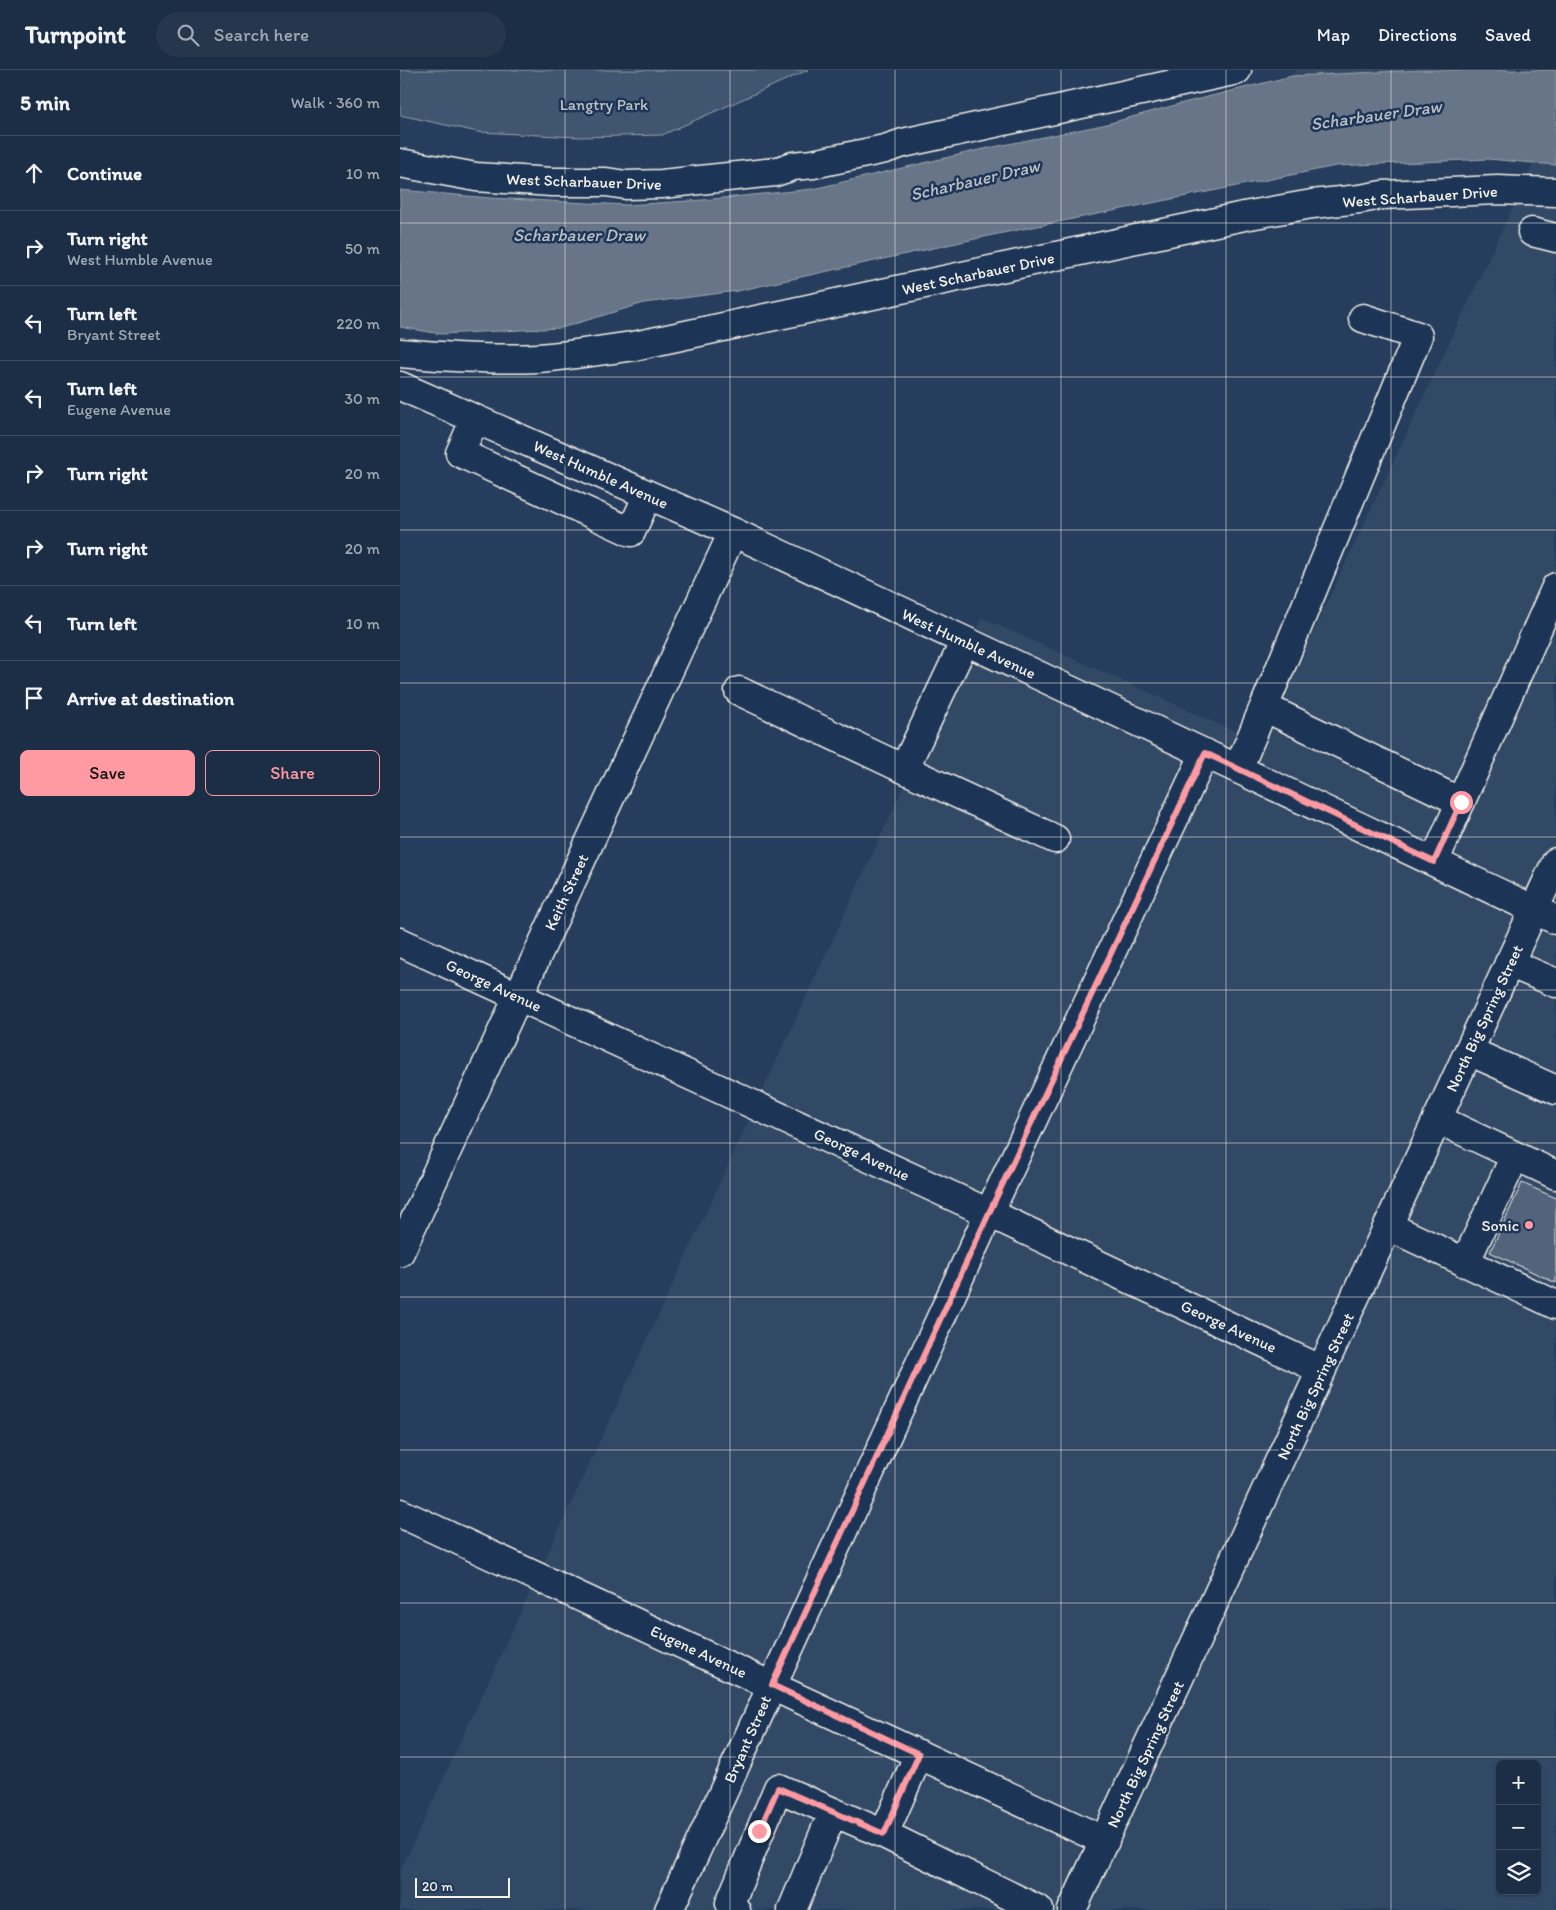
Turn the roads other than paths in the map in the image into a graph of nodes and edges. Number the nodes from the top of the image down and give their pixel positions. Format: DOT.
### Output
graph roads {
  1 [pos="1237,70"];
  2 [pos="400,163"];
  3 [pos="1556,192"];
  4 [pos="1363,318"];
  5 [pos="400,353"];
  6 [pos="400,386"];
  7 [pos="475,419"];
  8 [pos="547,450"];
  9 [pos="532,485"];
  10 [pos="648,495"];
  11 [pos="733,532"];
  12 [pos="1556,587"];
  13 [pos="965,641"];
  14 [pos="739,691"];
  15 [pos="1264,707"];
  16 [pos="1205,753"];
  17 [pos="1238,769"];
  18 [pos="904,770"];
  19 [pos="1461,802"];
  20 [pos="1054,839"];
  21 [pos="1434,862"];
  22 [pos="1556,862"];
  23 [pos="1545,915"];
  24 [pos="400,942"];
  25 [pos="1509,963"];
  26 [pos="1556,983"];
  27 [pos="518,996"];
  28 [pos="1469,1051"];
  29 [pos="1556,1090"];
  30 [pos="1437,1119"];
  31 [pos="1515,1156"];
  32 [pos="1556,1175"];
  33 [pos="989,1213"];
  34 [pos="1388,1226"];
  35 [pos="400,1252"];
  36 [pos="1465,1263"];
  37 [pos="1556,1305"];
  38 [pos="1322,1370"];
  39 [pos="400,1513"];
  40 [pos="772,1685"];
  41 [pos="919,1754"];
  42 [pos="834,1812"];
  43 [pos="884,1834"];
  44 [pos="1106,1841"];
  45 [pos="669,1910"];
  46 [pos="736,1910"];
  47 [pos="792,1910"];
  48 [pos="1039,1910"];
  49 [pos="1072,1910"];
  1 -- 2 [label="main road, West Scharbauer Drive"];
  3 -- 5 [label="main road, West Scharbauer Drive"];
  4 -- 15 [label="main road"];
  6 -- 7 [label="main road, West Humble Avenue"];
  7 -- 8 [label="main road, West Humble Avenue"];
  7 -- 9 [label="main road"];
  8 -- 9 [label="main road"];
  8 -- 10 [label="main road, West Humble Avenue"];
  9 -- 10 [label="main road"];
  10 -- 11 [label="main road, West Humble Avenue"];
  11 -- 13 [label="main road, West Humble Avenue"];
  11 -- 27 [label="main road, Keith Street"];
  12 -- 19 [label="main road"];
  13 -- 16 [label="main road, West Humble Avenue"];
  13 -- 18 [label="main road"];
  14 -- 18 [label="main road"];
  15 -- 17 [label="main road"];
  15 -- 19 [label="main road"];
  16 -- 17 [label="main road, West Humble Avenue"];
  16 -- 33 [label="main road, Bryant Street"];
  17 -- 21 [label="main road, West Humble Avenue"];
  18 -- 20 [label="main road"];
  19 -- 21 [label="main road"];
  21 -- 23 [label="main road, West Humble Avenue"];
  22 -- 23 [label="main road, North Big Spring Street"];
  23 -- 25 [label="main road, North Big Spring Street"];
  24 -- 27 [label="main road, George Avenue"];
  25 -- 26 [label="main road"];
  25 -- 28 [label="main road, North Big Spring Street"];
  27 -- 33 [label="main road, George Avenue"];
  27 -- 35 [label="main road, Keith Street"];
  28 -- 29 [label="main road"];
  28 -- 30 [label="main road, North Big Spring Street"];
  30 -- 31 [label="main road"];
  30 -- 34 [label="main road, North Big Spring Street"];
  31 -- 32 [label="main road"];
  31 -- 36 [label="main road"];
  33 -- 38 [label="main road, George Avenue"];
  33 -- 40 [label="main road, Bryant Street"];
  34 -- 36 [label="main road"];
  34 -- 38 [label="main road, North Big Spring Street"];
  36 -- 37 [label="main road"];
  38 -- 44 [label="main road, North Big Spring Street"];
  39 -- 40 [label="main road, Eugene Avenue"];
  40 -- 41 [label="main road, Eugene Avenue"];
  40 -- 45 [label="main road, Bryant Street"];
  41 -- 43 [label="main road"];
  41 -- 44 [label="main road, Eugene Avenue"];
  42 -- 43 [label="main road"];
  42 -- 46 [label="main road"];
  42 -- 47 [label="main road"];
  43 -- 48 [label="main road"];
  44 -- 49 [label="main road, North Big Spring Street"];
}
